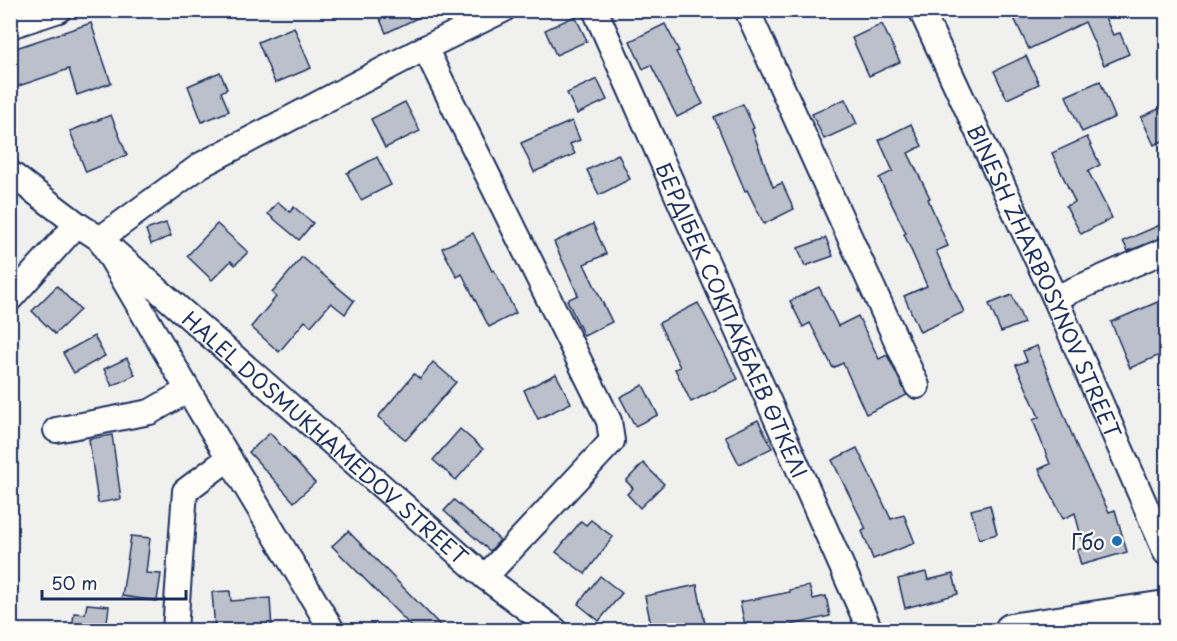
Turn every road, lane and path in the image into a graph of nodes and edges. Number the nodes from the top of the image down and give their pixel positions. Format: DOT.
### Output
graph roads {
  1 [pos="59,10"];
  2 [pos="503,10"];
  3 [pos="595,10"];
  4 [pos="747,10"];
  5 [pos="921,10"];
  6 [pos="10,26"];
  7 [pos="425,48"];
  8 [pos="10,172"];
  9 [pos="76,224"];
  10 [pos="100,239"];
  11 [pos="1167,249"];
  12 [pos="1054,298"];
  13 [pos="10,299"];
  14 [pos="917,386"];
  15 [pos="188,390"];
  16 [pos="56,430"];
  17 [pos="229,458"];
  18 [pos="1167,553"];
  19 [pos="485,577"];
  20 [pos="1167,607"];
  21 [pos="175,630"];
  22 [pos="332,630"];
  23 [pos="555,630"];
  24 [pos="870,630"];
  25 [pos="1011,630"];
  1 -- 6 [label="street"];
  2 -- 7 [label="street"];
  3 -- 24 [label="street, БЕРДІБЕК СОҚПАҚБАЕВ ӨТКЕЛІ"];
  4 -- 14 [label="street"];
  5 -- 12 [label="street, BINESH ZHARBOSYNOV STREET"];
  7 -- 10 [label="street"];
  7 -- 19 [label="street"];
  8 -- 9 [label="street, HALEL DOSMUKHAMEDOV STREET"];
  9 -- 10 [label="street, HALEL DOSMUKHAMEDOV STREET"];
  9 -- 13 [label="street"];
  10 -- 15 [label="street, HALEL DOSMUKHAMEDOV STREET"];
  10 -- 19 [label="street, HALEL DOSMUKHAMEDOV STREET"];
  11 -- 12 [label="street"];
  12 -- 18 [label="street, BINESH ZHARBOSYNOV STREET"];
  15 -- 16 [label="street"];
  15 -- 17 [label="street, HALEL DOSMUKHAMEDOV STREET"];
  17 -- 21 [label="street"];
  17 -- 22 [label="street, HALEL DOSMUKHAMEDOV STREET"];
  19 -- 23 [label="street, HALEL DOSMUKHAMEDOV STREET"];
  20 -- 25 [label="main road"];
}
